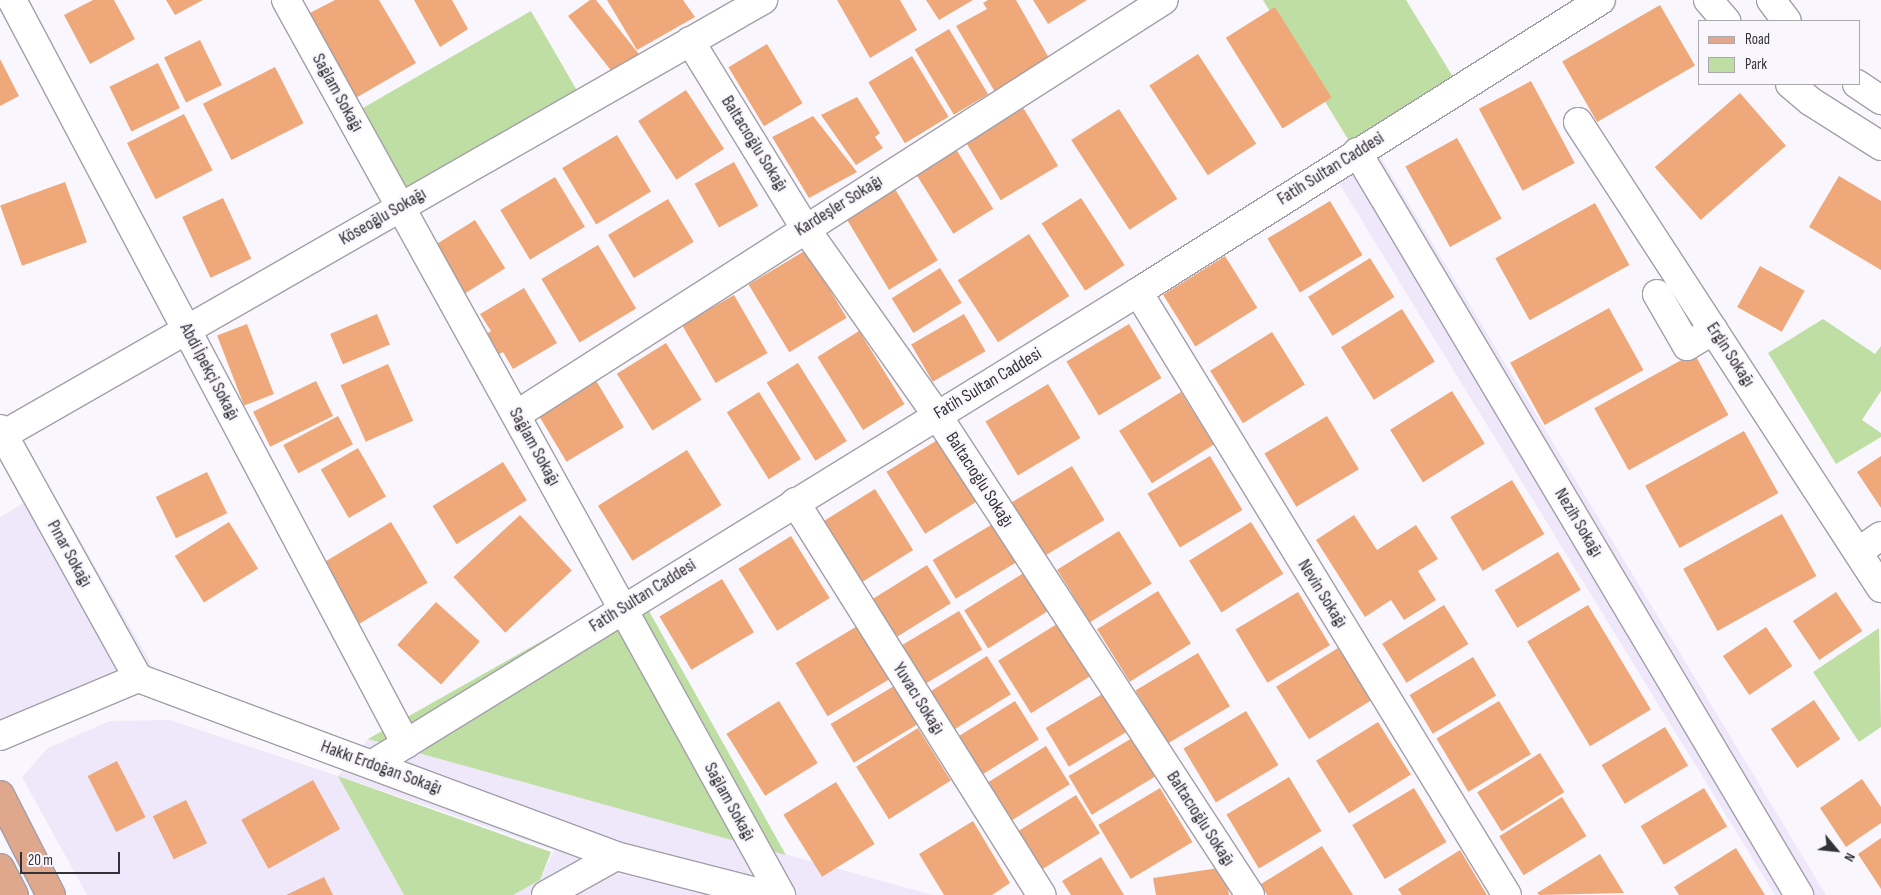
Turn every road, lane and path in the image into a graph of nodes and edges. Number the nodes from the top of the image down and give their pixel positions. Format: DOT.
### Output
graph roads {
  1 [pos="12,0"];
  2 [pos="763,0"];
  3 [pos="1164,0"];
  4 [pos="1601,0"];
  5 [pos="1708,0"];
  6 [pos="1771,0"];
  7 [pos="292,2"];
  8 [pos="725,9"];
  9 [pos="1725,20"];
  10 [pos="1786,20"];
  11 [pos="690,42"];
  12 [pos="1791,85"];
  13 [pos="1858,85"];
  14 [pos="1881,100"];
  15 [pos="1578,122"];
  16 [pos="1881,146"];
  17 [pos="1357,152"];
  18 [pos="401,207"];
  19 [pos="806,228"];
  20 [pos="1138,292"];
  21 [pos="1657,294"];
  22 [pos="186,330"];
  23 [pos="1714,330"];
  24 [pos="516,415"];
  25 [pos="937,415"];
  26 [pos="1,432"];
  27 [pos="795,502"];
  28 [pos="1881,536"];
  29 [pos="1858,552"];
  30 [pos="1881,588"];
  31 [pos="623,609"];
  32 [pos="138,678"];
  33 [pos="0,736"];
  34 [pos="406,744"];
  35 [pos="374,764"];
  36 [pos="0,795"];
  37 [pos="616,856"];
  38 [pos="0,868"];
  39 [pos="14,895"];
  40 [pos="51,895"];
  41 [pos="546,895"];
  42 [pos="768,895"];
  43 [pos="781,895"];
  44 [pos="1042,895"];
  45 [pos="1250,895"];
  46 [pos="1507,895"];
  47 [pos="1799,895"];
  1 -- 22 [label="street, Abdi İpekçi Sokağı"];
  2 -- 8 [label="street, Köseoğlu Sokağı"];
  3 -- 19 [label="street, Kardeşler Sokağı"];
  4 -- 17 [label="street, Fatih Sultan Caddesi"];
  5 -- 9 [label="street"];
  6 -- 10 [label="street"];
  7 -- 18 [label="street, Sağlam Sokağı"];
  8 -- 11 [label="street, Köseoğlu Sokağı"];
  11 -- 18 [label="street, Köseoğlu Sokağı"];
  11 -- 19 [label="street, Baltacıoğlu Sokağı"];
  12 -- 16 [label="street"];
  13 -- 14 [label="street"];
  15 -- 23 [label="street, Ergin Sokağı"];
  17 -- 20 [label="street, Fatih Sultan Caddesi"];
  17 -- 47 [label="street, Nezih Sokağı"];
  18 -- 22 [label="street, Köseoğlu Sokağı"];
  18 -- 24 [label="street, Sağlam Sokağı"];
  19 -- 24 [label="street, Kardeşler Sokağı"];
  19 -- 25 [label="street, Baltacıoğlu Sokağı"];
  20 -- 25 [label="street, Fatih Sultan Caddesi"];
  20 -- 46 [label="street, Nevin Sokağı"];
  21 -- 23 [label="street"];
  22 -- 26 [label="street, Köseoğlu Sokağı"];
  22 -- 34 [label="street, Abdi İpekçi Sokağı"];
  23 -- 29 [label="street, Ergin Sokağı"];
  24 -- 31 [label="street, Sağlam Sokağı"];
  25 -- 27 [label="street, Fatih Sultan Caddesi"];
  25 -- 45 [label="street, Baltacıoğlu Sokağı"];
  26 -- 32 [label="street, Pınar Sokağı"];
  27 -- 31 [label="street, Fatih Sultan Caddesi"];
  27 -- 44 [label="street, Yuvacı Sokağı"];
  28 -- 29 [label="street"];
  29 -- 30 [label="street, Ergin Sokağı"];
  31 -- 34 [label="street, Fatih Sultan Caddesi"];
  31 -- 43 [label="street, Sağlam Sokağı"];
  32 -- 33 [label="street"];
  32 -- 35 [label="street, Hakkı Erdoğan Sokağı"];
  34 -- 35 [label="street, Fatih Sultan Caddesi"];
  35 -- 37 [label="street, Hakkı Erdoğan Sokağı"];
  36 -- 40 [label="main road"];
  37 -- 41 [label="street"];
  37 -- 42 [label="street, Hakkı Erdoğan Sokağı"];
  38 -- 39 [label="main road"];
}
